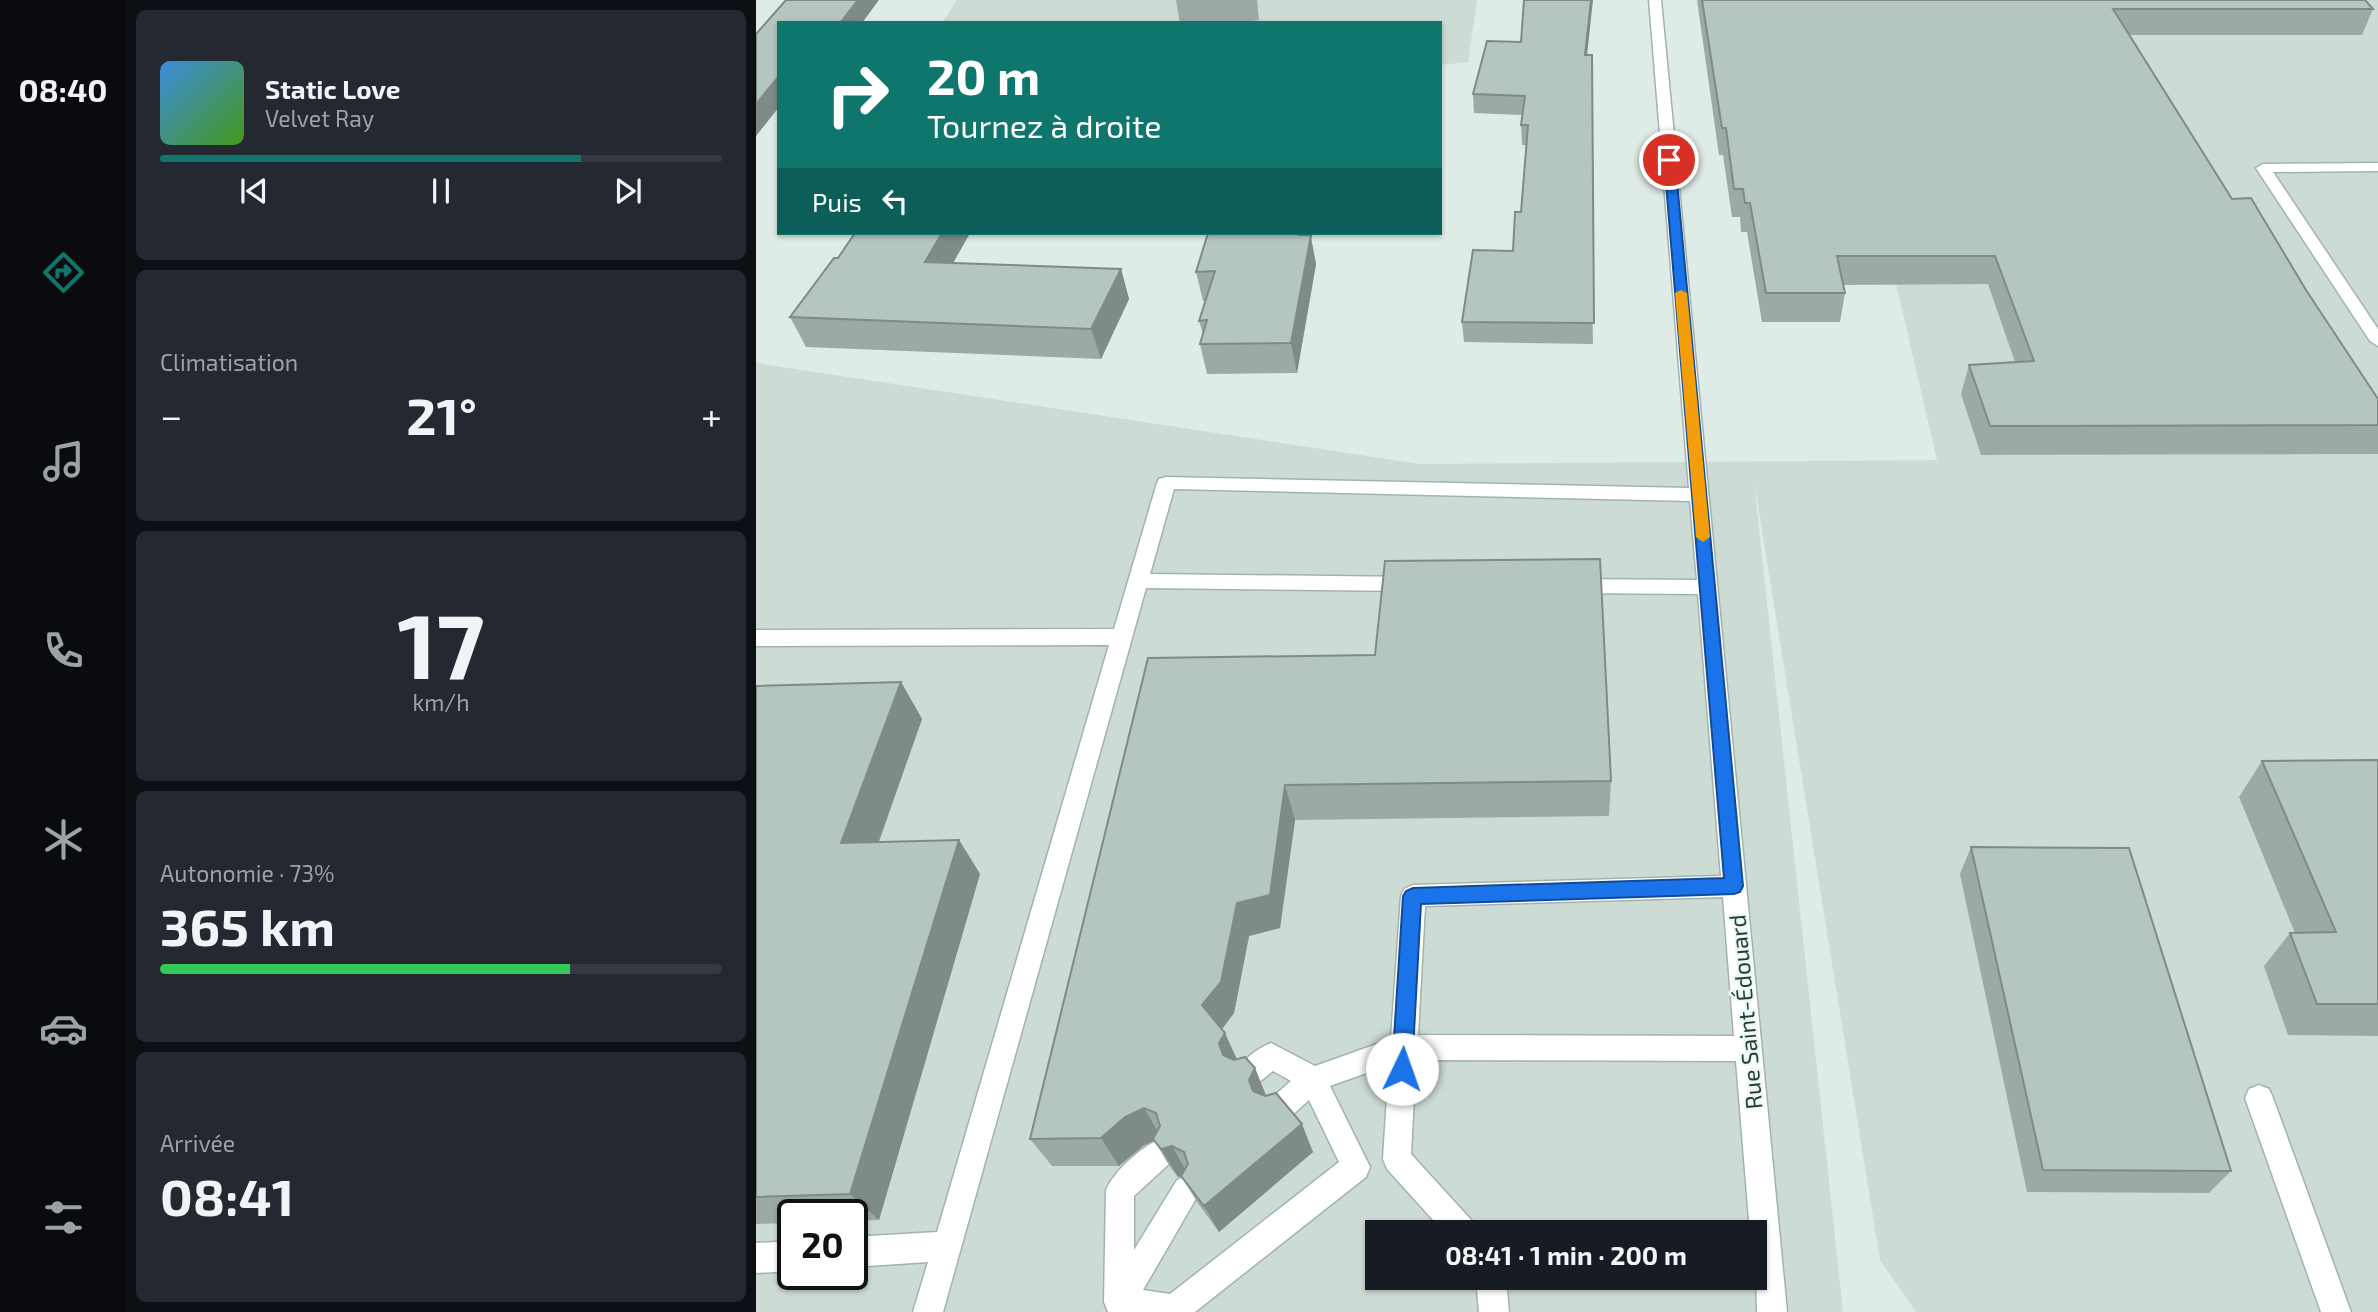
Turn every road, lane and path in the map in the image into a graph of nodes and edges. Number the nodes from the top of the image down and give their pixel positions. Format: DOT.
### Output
graph roads {
  1 [pos="1655,0"];
  2 [pos="2378,167"];
  3 [pos="2378,341"];
  4 [pos="1699,495"];
  5 [pos="1137,581"];
  6 [pos="1429,584"];
  7 [pos="1554,586"];
  8 [pos="1707,587"];
  9 [pos="1121,637"];
  10 [pos="756,638"];
  11 [pos="1734,886"];
  12 [pos="1404,1047"];
  13 [pos="1748,1049"];
  14 [pos="1248,1075"];
  15 [pos="1313,1079"];
  16 [pos="2259,1098"];
  17 [pos="1278,1110"];
  18 [pos="1160,1153"];
  19 [pos="1187,1190"];
  20 [pos="1453,1220"];
  21 [pos="947,1246"];
  22 [pos="868,1251"];
  23 [pos="777,1257"];
  24 [pos="756,1258"];
  25 [pos="1492,1290"];
  26 [pos="1118,1307"];
  27 [pos="928,1312"];
  28 [pos="1494,1312"];
  29 [pos="1772,1312"];
  30 [pos="2336,1312"];
  1 -- 4 [label="street, Rue Saint-Édouard"];
  2 -- 3 [label="street"];
  4 -- 5 [label="street"];
  4 -- 8 [label="street, Rue Saint-Édouard"];
  5 -- 6 [label="street"];
  5 -- 9 [label="street"];
  7 -- 8 [label="street"];
  8 -- 11 [label="street, Rue Saint-Édouard"];
  9 -- 10 [label="street"];
  9 -- 21 [label="street"];
  11 -- 12 [label="street"];
  11 -- 13 [label="street, Rue Saint-Édouard"];
  12 -- 13 [label="street"];
  12 -- 15 [label="street"];
  12 -- 20 [label="street"];
  13 -- 29 [label="street, Rue Saint-Édouard"];
  14 -- 15 [label="street"];
  15 -- 17 [label="street"];
  15 -- 26 [label="street"];
  16 -- 30 [label="street"];
  18 -- 26 [label="street"];
  19 -- 26 [label="street"];
  21 -- 22 [label="street"];
  21 -- 27 [label="street"];
  23 -- 24 [label="street"];
  25 -- 28 [label="street"];
}
